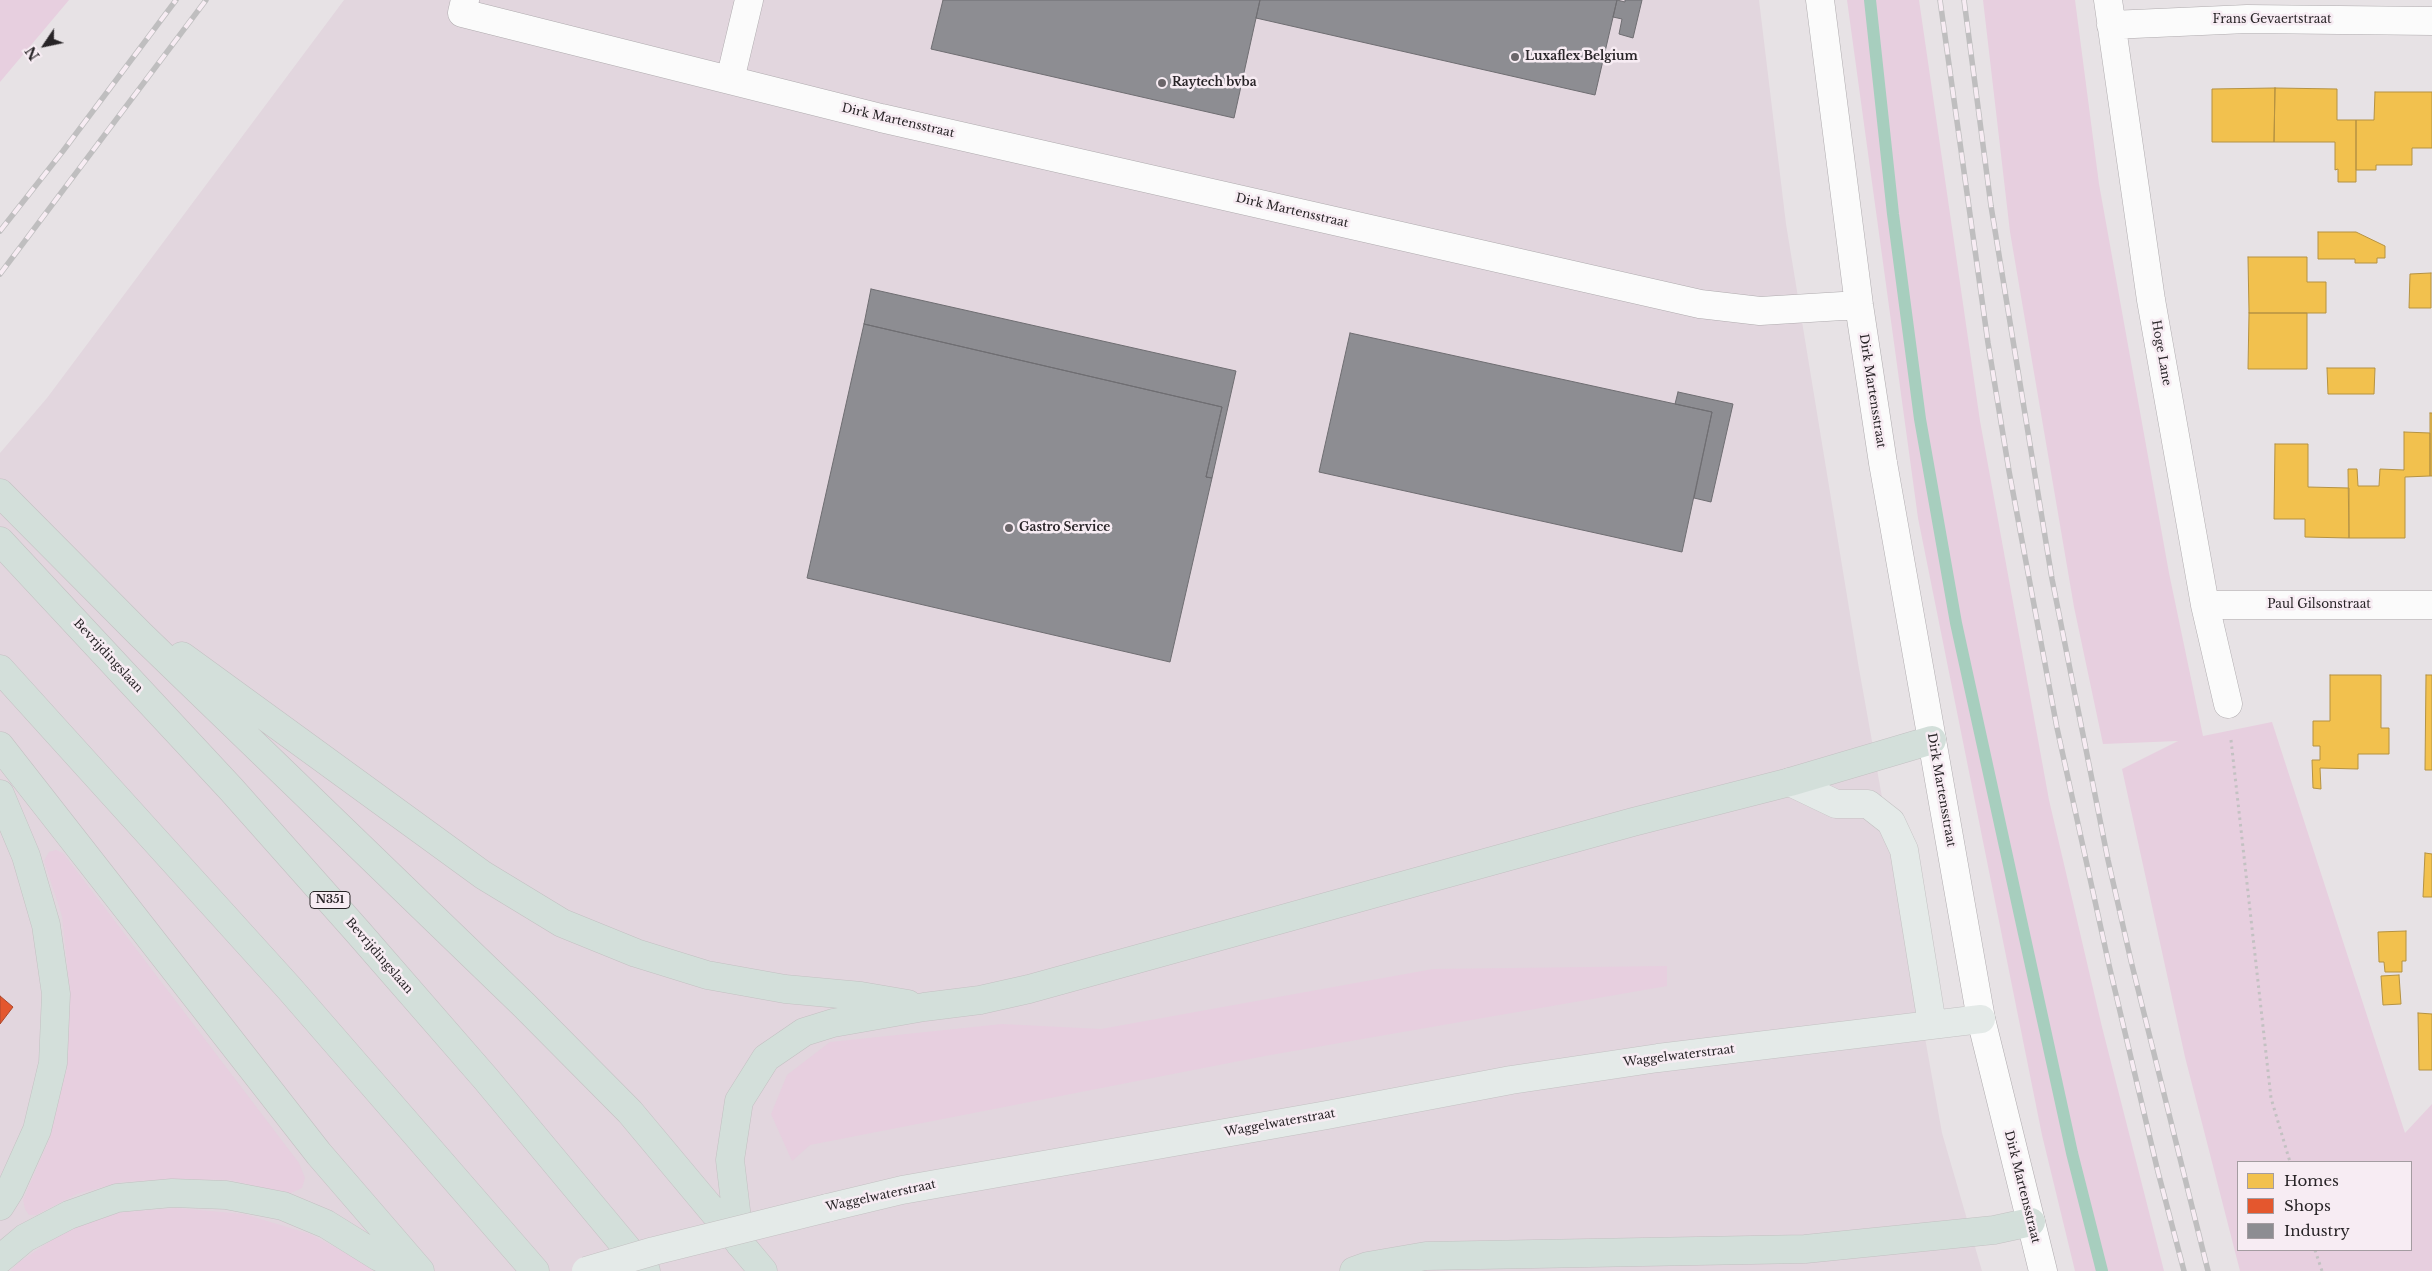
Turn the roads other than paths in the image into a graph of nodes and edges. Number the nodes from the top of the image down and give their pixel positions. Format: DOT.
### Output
graph roads {
  1 [pos="466,0"];
  2 [pos="749,0"];
  3 [pos="1820,0"];
  4 [pos="2110,12"];
  5 [pos="2432,21"];
  6 [pos="730,80"];
  7 [pos="1859,305"];
  8 [pos="0,493"];
  9 [pos="0,541"];
  10 [pos="2432,604"];
  11 [pos="2205,605"];
  12 [pos="140,634"];
  13 [pos="0,669"];
  14 [pos="2228,704"];
  15 [pos="1932,740"];
  16 [pos="0,746"];
  17 [pos="1790,782"];
  18 [pos="0,794"];
  19 [pos="924,1007"];
  20 [pos="1981,1019"];
  21 [pos="1932,1024"];
  22 [pos="0,1206"];
  23 [pos="2031,1222"];
  24 [pos="740,1244"];
  25 [pos="0,1259"];
  26 [pos="408,1271"];
  27 [pos="420,1271"];
  28 [pos="535,1271"];
  29 [pos="586,1271"];
  30 [pos="646,1271"];
  31 [pos="763,1271"];
  32 [pos="1354,1271"];
  33 [pos="2043,1271"];
  1 -- 6 [label="street, Dirk Martensstraat"];
  2 -- 6 [label="street"];
  3 -- 7 [label="street, Dirk Martensstraat"];
  4 -- 5 [label="street, Frans Gevaertstraat"];
  4 -- 11 [label="street, Hoge Lane"];
  6 -- 7 [label="street, Dirk Martensstraat"];
  7 -- 15 [label="street, Dirk Martensstraat"];
  8 -- 12 [label="highway"];
  9 -- 30 [label="highway, Bevrijdingslaan / N351"];
  10 -- 11 [label="street, Paul Gilsonstraat"];
  11 -- 14 [label="street, Hoge Lane"];
  12 -- 19 [label="highway"];
  12 -- 24 [label="highway"];
  13 -- 28 [label="highway"];
  15 -- 17 [label="highway"];
  15 -- 20 [label="street, Dirk Martensstraat"];
  16 -- 27 [label="highway"];
  17 -- 19 [label="highway"];
  17 -- 21 [label="main road"];
  18 -- 22 [label="highway"];
  19 -- 24 [label="highway"];
  20 -- 21 [label="main road, Waggelwaterstraat"];
  20 -- 23 [label="street, Dirk Martensstraat"];
  21 -- 29 [label="main road, Waggelwaterstraat, bridge"];
  23 -- 32 [label="highway"];
  23 -- 33 [label="street, Dirk Martensstraat"];
  24 -- 31 [label="highway"];
  25 -- 26 [label="highway"];
}
